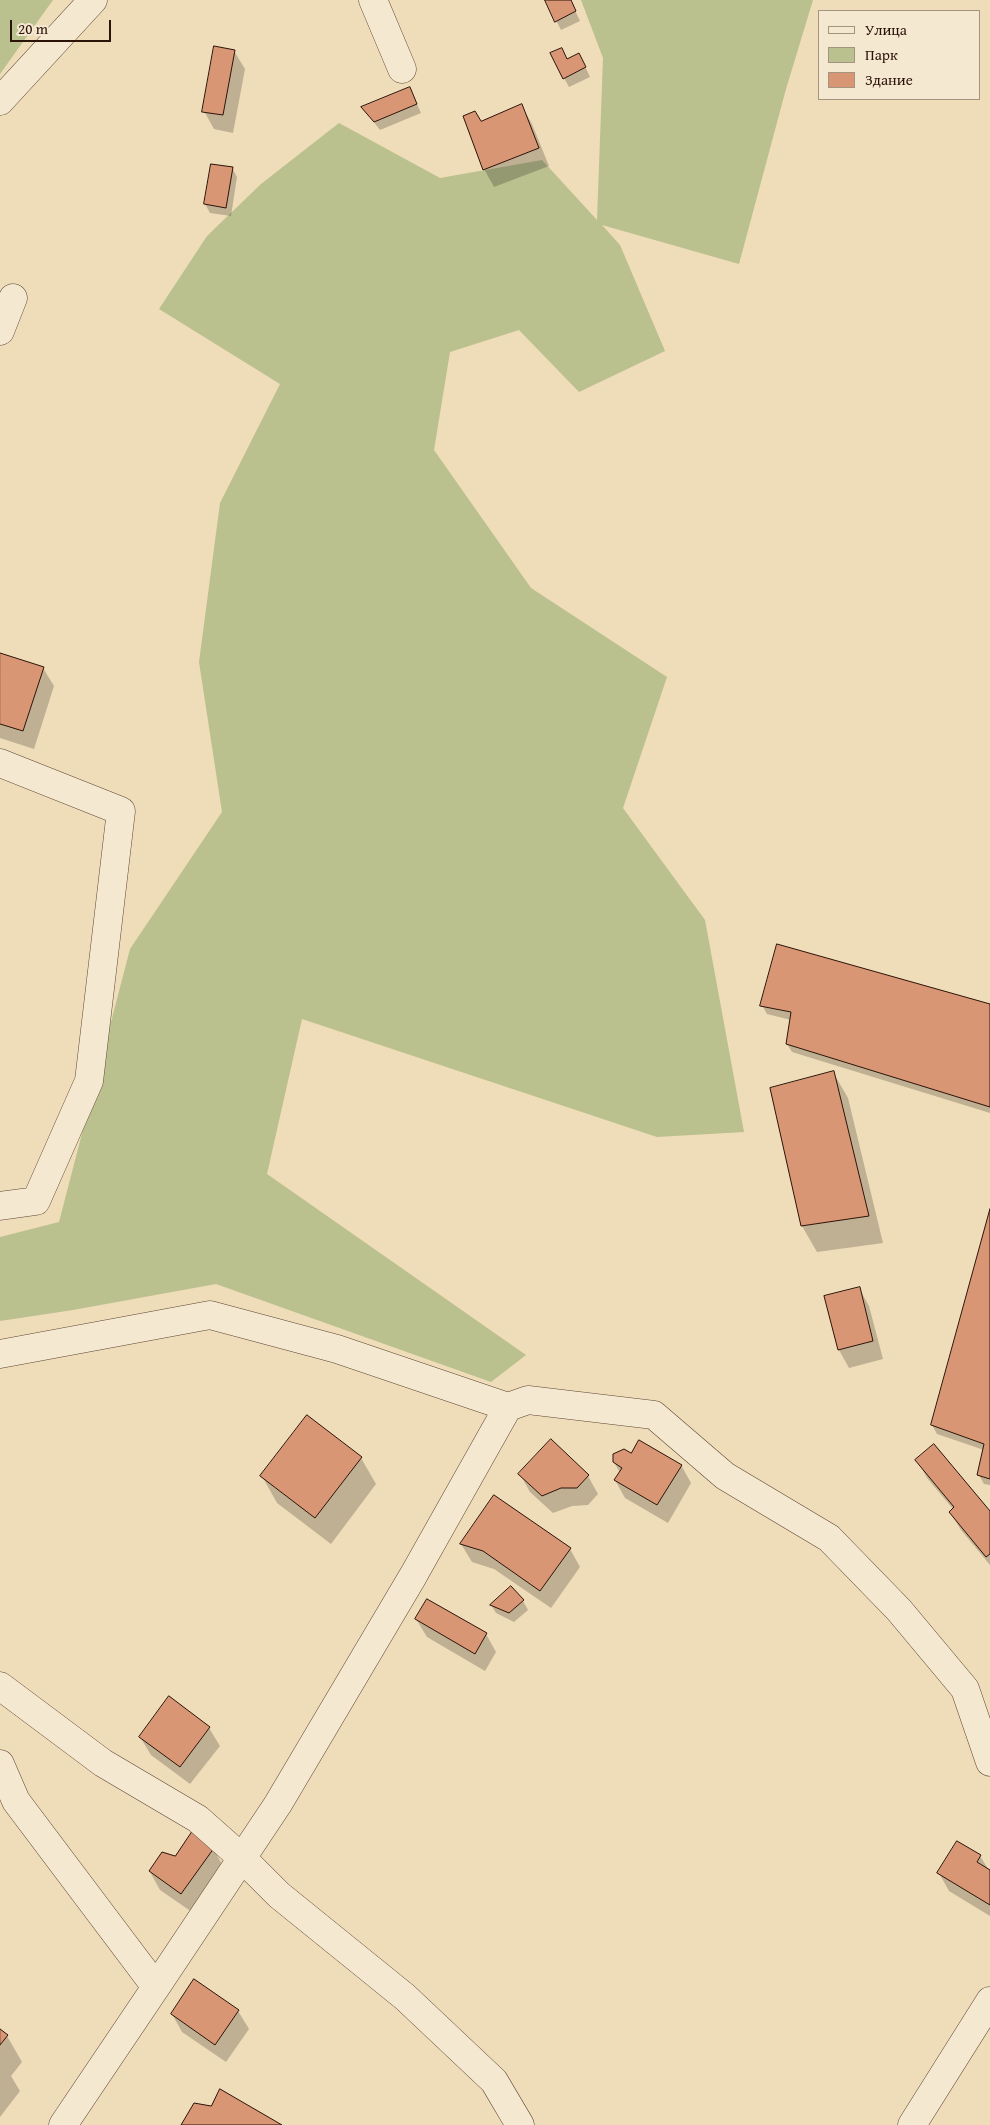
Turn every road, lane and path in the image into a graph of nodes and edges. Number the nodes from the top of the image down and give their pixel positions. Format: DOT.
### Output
graph roads {
  1 [pos="93,0"];
  2 [pos="373,0"];
  3 [pos="402,68"];
  4 [pos="0,101"];
  5 [pos="13,298"];
  6 [pos="0,331"];
  7 [pos="0,763"];
  8 [pos="0,1206"];
  9 [pos="0,1354"];
  10 [pos="508,1407"];
  11 [pos="0,1686"];
  12 [pos="990,1762"];
  13 [pos="0,1764"];
  14 [pos="242,1858"];
  15 [pos="156,1987"];
  16 [pos="990,2001"];
  17 [pos="63,2125"];
  18 [pos="520,2125"];
  19 [pos="912,2125"];
  1 -- 4 [label="street"];
  2 -- 3 [label="street"];
  5 -- 6 [label="street"];
  7 -- 8 [label="street"];
  9 -- 10 [label="street"];
  10 -- 12 [label="street"];
  10 -- 14 [label="street"];
  11 -- 14 [label="street"];
  13 -- 15 [label="street"];
  14 -- 15 [label="street"];
  14 -- 18 [label="street"];
  15 -- 17 [label="street"];
  16 -- 19 [label="street"];
}
